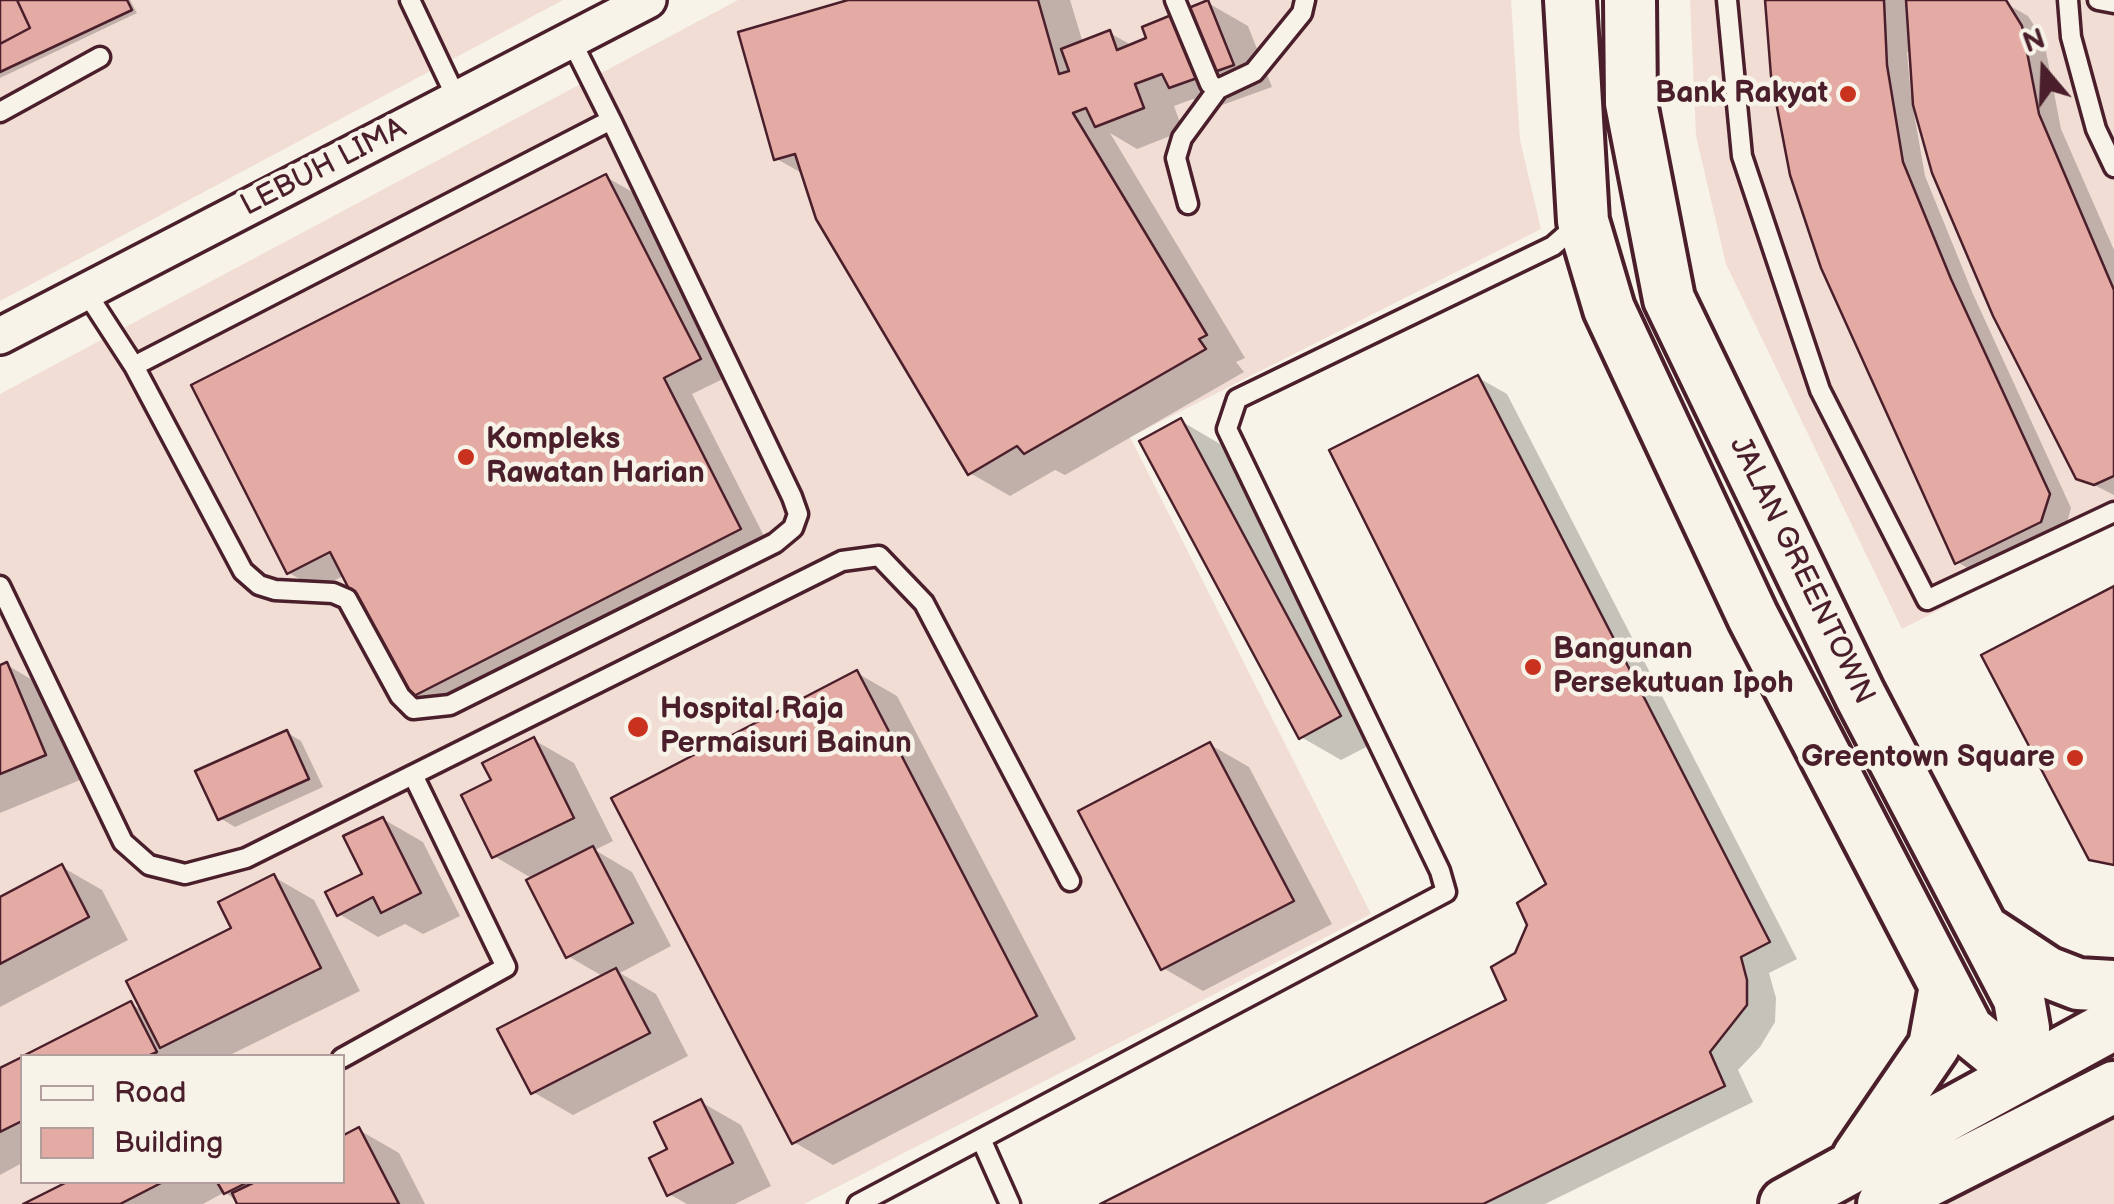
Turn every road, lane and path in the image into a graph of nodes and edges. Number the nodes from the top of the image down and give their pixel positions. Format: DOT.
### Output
graph roads {
  1 [pos="410,0"];
  2 [pos="648,0"];
  3 [pos="1175,0"];
  4 [pos="1305,0"];
  5 [pos="1570,0"];
  6 [pos="1630,0"];
  7 [pos="1727,0"];
  8 [pos="2068,0"];
  9 [pos="2098,0"];
  10 [pos="2114,3"];
  11 [pos="571,40"];
  12 [pos="100,57"];
  13 [pos="1218,88"];
  14 [pos="457,100"];
  15 [pos="0,112"];
  16 [pos="612,120"];
  17 [pos="2114,167"];
  18 [pos="1188,204"];
  19 [pos="1583,221"];
  20 [pos="86,292"];
  21 [pos="0,336"];
  22 [pos="134,366"];
  23 [pos="2114,512"];
  24 [pos="0,586"];
  25 [pos="412,775"];
  26 [pos="1070,881"];
  27 [pos="1984,930"];
  28 [pos="1945,986"];
  29 [pos="2114,986"];
  30 [pos="2114,1024"];
  31 [pos="2114,1054"];
  32 [pos="345,1056"];
  33 [pos="2022,1074"];
  34 [pos="2114,1087"];
  35 [pos="981,1139"];
  36 [pos="1852,1192"];
  37 [pos="858,1204"];
  38 [pos="1010,1204"];
  39 [pos="1784,1204"];
  1 -- 14 [label="lane"];
  2 -- 11 [label="street, LEBUH LIMA"];
  3 -- 13 [label="lane"];
  4 -- 13 [label="lane"];
  5 -- 19 [label="main road, JALAN GREENTOWN"];
  6 -- 27 [label="main road, JALAN GREENTOWN"];
  7 -- 23 [label="lane"];
  8 -- 17 [label="lane"];
  9 -- 10 [label="lane"];
  11 -- 14 [label="street, LEBUH LIMA"];
  11 -- 16 [label="lane"];
  12 -- 15 [label="lane"];
  13 -- 18 [label="lane"];
  14 -- 20 [label="street, LEBUH LIMA"];
  16 -- 22 [label="lane"];
  16 -- 22 [label="lane"];
  19 -- 28 [label="main road, JALAN GREENTOWN"];
  19 -- 35 [label="lane"];
  20 -- 21 [label="street, LEBUH LIMA"];
  20 -- 22 [label="lane"];
  24 -- 25 [label="lane"];
  25 -- 26 [label="lane"];
  25 -- 32 [label="lane"];
  27 -- 29 [label="main road"];
  27 -- 33 [label="main road, JALAN GREENTOWN"];
  28 -- 33 [label="main road, JALAN GREENTOWN"];
  28 -- 36 [label="main road"];
  30 -- 33 [label="main road"];
  31 -- 33 [label="main road"];
  33 -- 36 [label="main road"];
  34 -- 36 [label="main road"];
  35 -- 37 [label="lane"];
  35 -- 38 [label="lane"];
  36 -- 39 [label="main road"];
}
